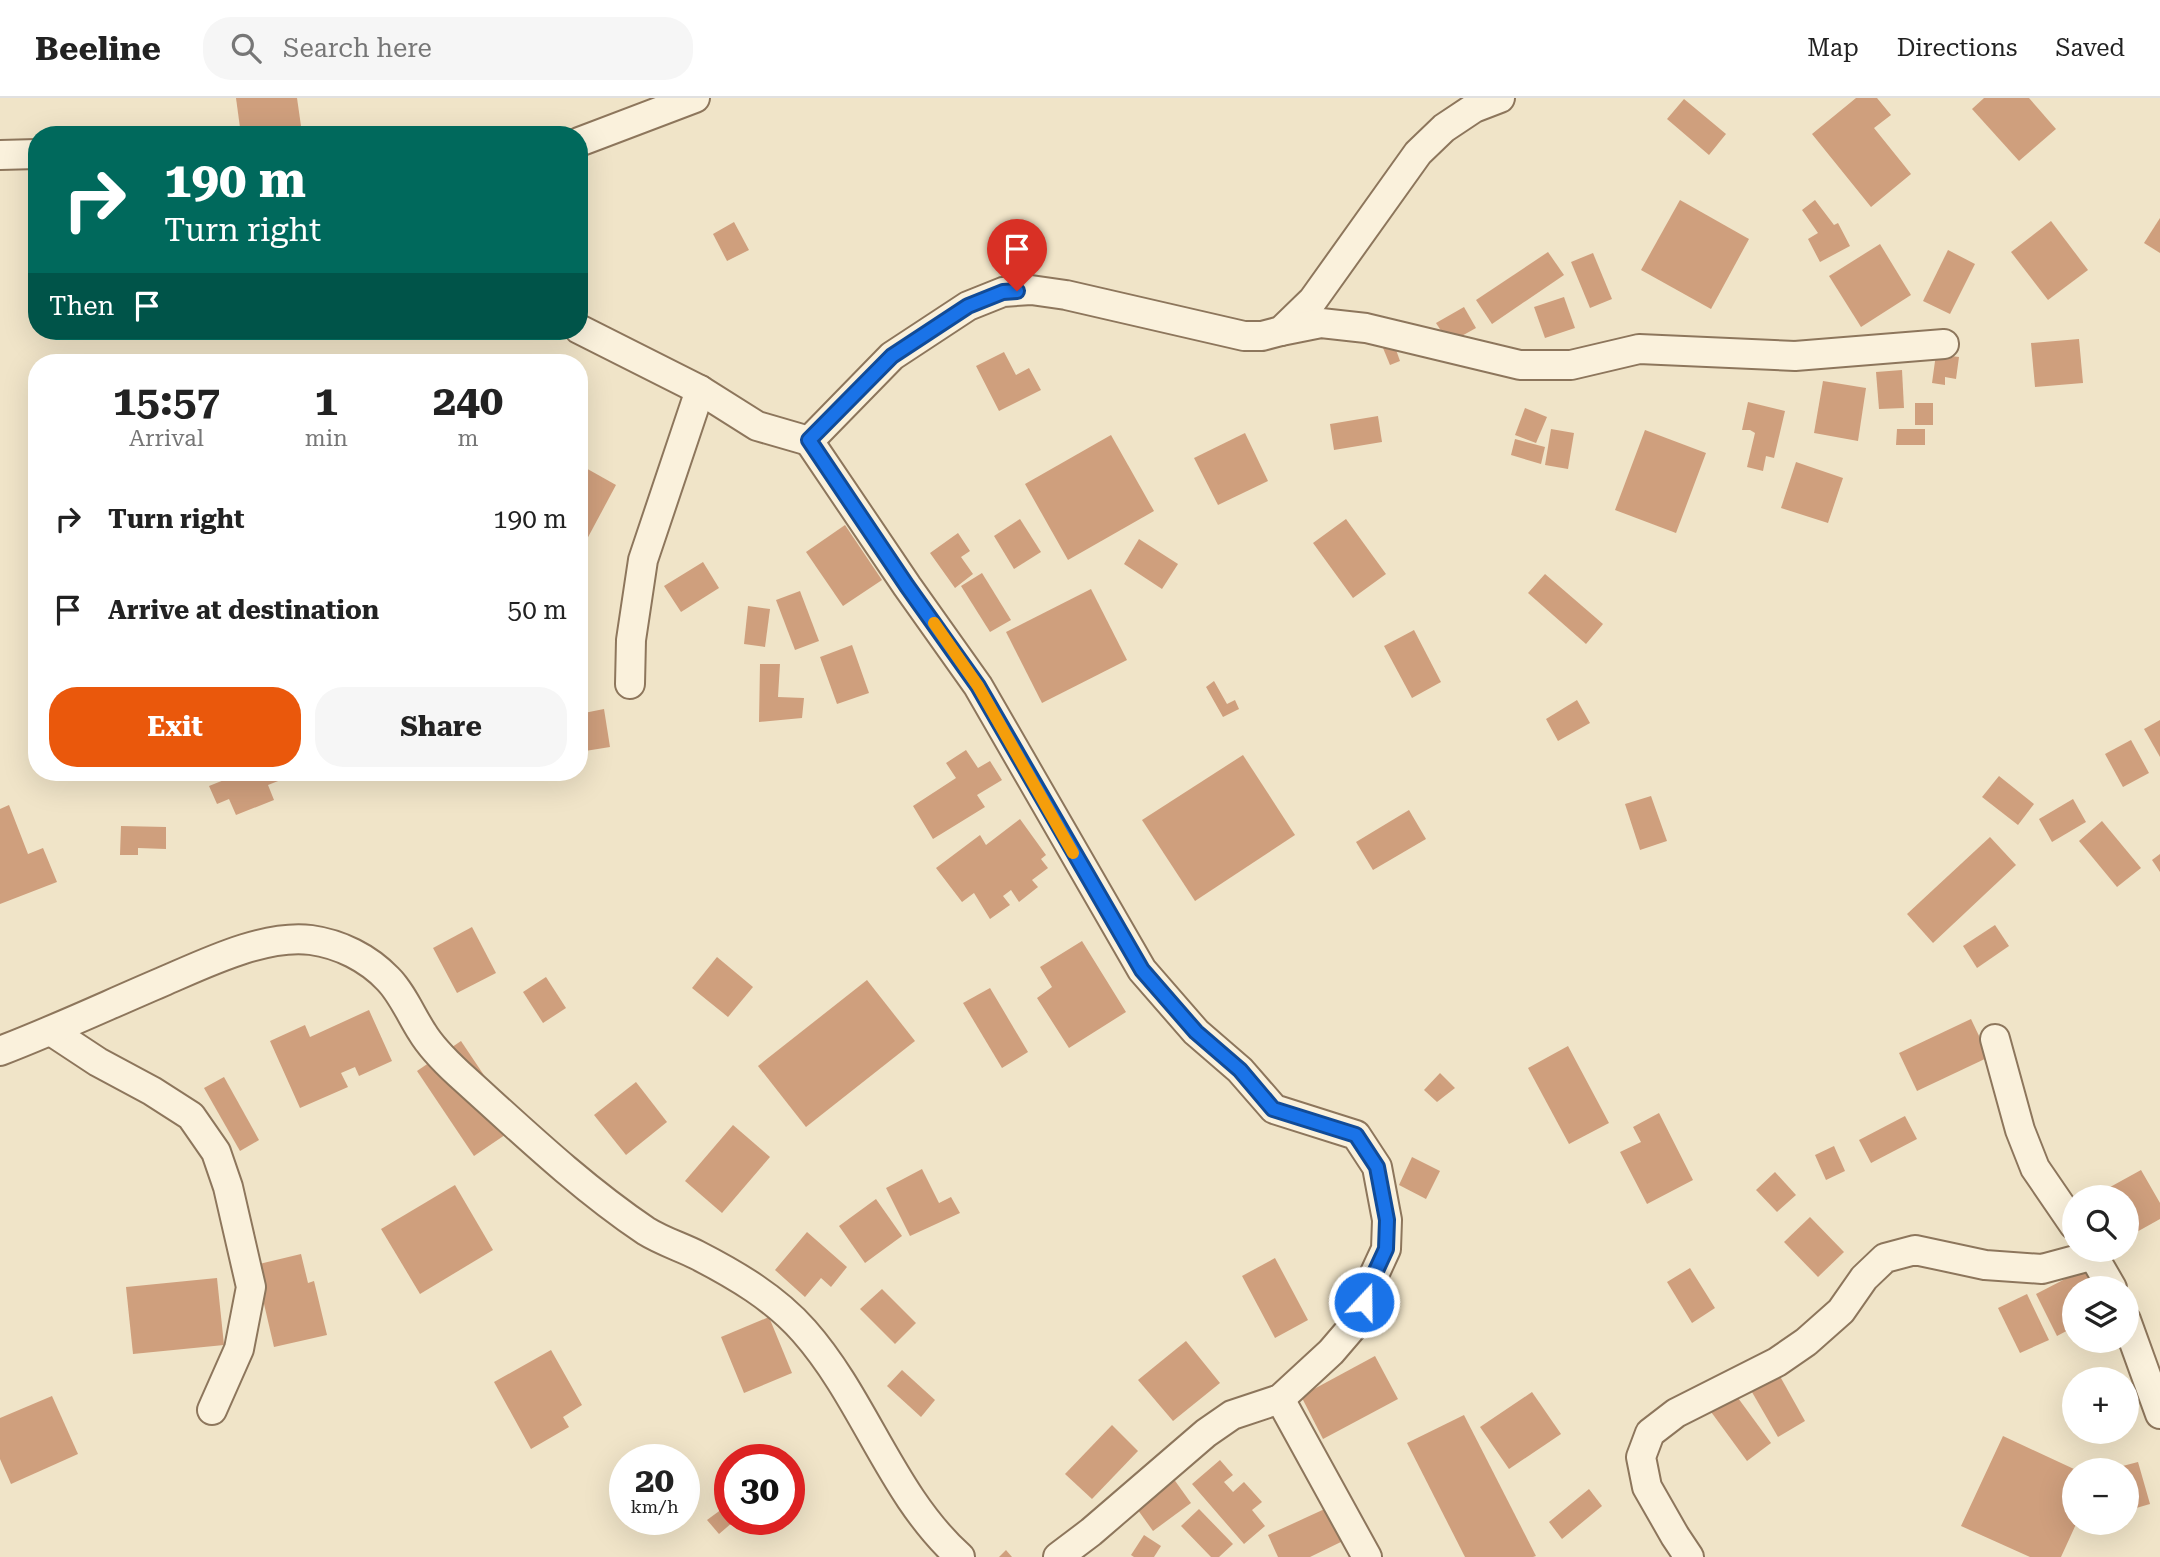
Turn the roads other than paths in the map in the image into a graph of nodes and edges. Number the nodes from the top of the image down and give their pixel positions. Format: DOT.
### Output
graph roads {
  1 [pos="695,98"];
  2 [pos="1500,98"];
  3 [pos="588,139"];
  4 [pos="28,154"];
  5 [pos="0,155"];
  6 [pos="1282,331"];
  7 [pos="588,334"];
  8 [pos="1944,344"];
  9 [pos="701,390"];
  10 [pos="809,440"];
  11 [pos="630,684"];
  12 [pos="51,1031"];
  13 [pos="1995,1039"];
  14 [pos="0,1051"];
  15 [pos="2062,1207"];
  16 [pos="2063,1262"];
  17 [pos="2138,1353"];
  18 [pos="1280,1399"];
  19 [pos="212,1410"];
  20 [pos="2160,1415"];
  21 [pos="960,1557"];
  22 [pos="1058,1557"];
  23 [pos="1367,1557"];
  24 [pos="1689,1557"];
  1 -- 3 [label="street"];
  2 -- 6 [label="street"];
  4 -- 5 [label="street"];
  6 -- 8 [label="street"];
  6 -- 10 [label="street"];
  7 -- 9 [label="street"];
  9 -- 10 [label="street"];
  9 -- 11 [label="street"];
  10 -- 18 [label="street"];
  12 -- 14 [label="street"];
  12 -- 19 [label="street"];
  12 -- 21 [label="street"];
  13 -- 15 [label="street"];
  16 -- 24 [label="street"];
  17 -- 20 [label="street"];
  18 -- 22 [label="street"];
  18 -- 23 [label="street"];
}
